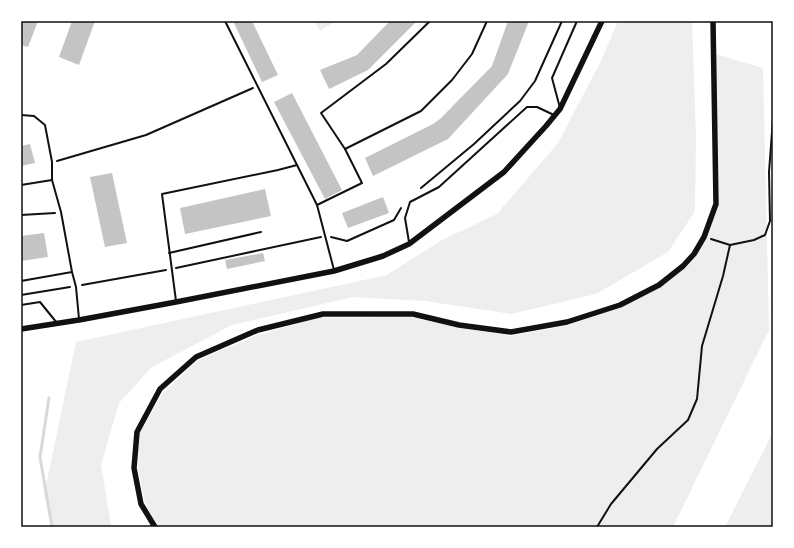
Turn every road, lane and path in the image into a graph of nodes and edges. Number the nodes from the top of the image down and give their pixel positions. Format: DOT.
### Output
graph roads {
  1 [pos="225,21"];
  2 [pos="430,21"];
  3 [pos="487,21"];
  4 [pos="577,21"];
  5 [pos="602,21"];
  6 [pos="713,21"];
  7 [pos="257,86"];
  8 [pos="560,108"];
  9 [pos="21,115"];
  10 [pos="555,115"];
  11 [pos="773,119"];
  12 [pos="345,149"];
  13 [pos="52,162"];
  14 [pos="297,165"];
  15 [pos="52,180"];
  16 [pos="21,185"];
  17 [pos="317,205"];
  18 [pos="61,212"];
  19 [pos="21,215"];
  20 [pos="261,232"];
  21 [pos="704,237"];
  22 [pos="409,244"];
  23 [pos="730,245"];
  24 [pos="169,253"];
  25 [pos="334,271"];
  26 [pos="72,272"];
  27 [pos="21,281"];
  28 [pos="176,302"];
  29 [pos="21,305"];
  30 [pos="79,320"];
  31 [pos="58,324"];
  32 [pos="21,329"];
  33 [pos="155,527"];
  34 [pos="597,527"];
  1 -- 7 [label="lane"];
  2 -- 12 [label="lane"];
  3 -- 12 [label="lane"];
  4 -- 8 [label="lane"];
  5 -- 8 [label="street"];
  6 -- 21 [label="street"];
  7 -- 13 [label="path"];
  7 -- 14 [label="lane"];
  8 -- 10 [label="street"];
  9 -- 13 [label="lane"];
  10 -- 22 [label="street"];
  10 -- 22 [label="lane"];
  11 -- 23 [label="path"];
  12 -- 17 [label="lane"];
  13 -- 15 [label="lane"];
  14 -- 17 [label="lane"];
  14 -- 24 [label="lane"];
  15 -- 16 [label="lane"];
  15 -- 18 [label="lane"];
  17 -- 25 [label="lane"];
  18 -- 19 [label="path"];
  18 -- 26 [label="lane"];
  20 -- 24 [label="lane"];
  21 -- 23 [label="path"];
  21 -- 33 [label="street"];
  22 -- 25 [label="street"];
  23 -- 34 [label="path"];
  24 -- 28 [label="lane"];
  25 -- 28 [label="street"];
  26 -- 27 [label="lane"];
  26 -- 30 [label="lane"];
  28 -- 30 [label="street"];
  29 -- 31 [label="lane"];
  30 -- 31 [label="street"];
  31 -- 32 [label="street"];
}
